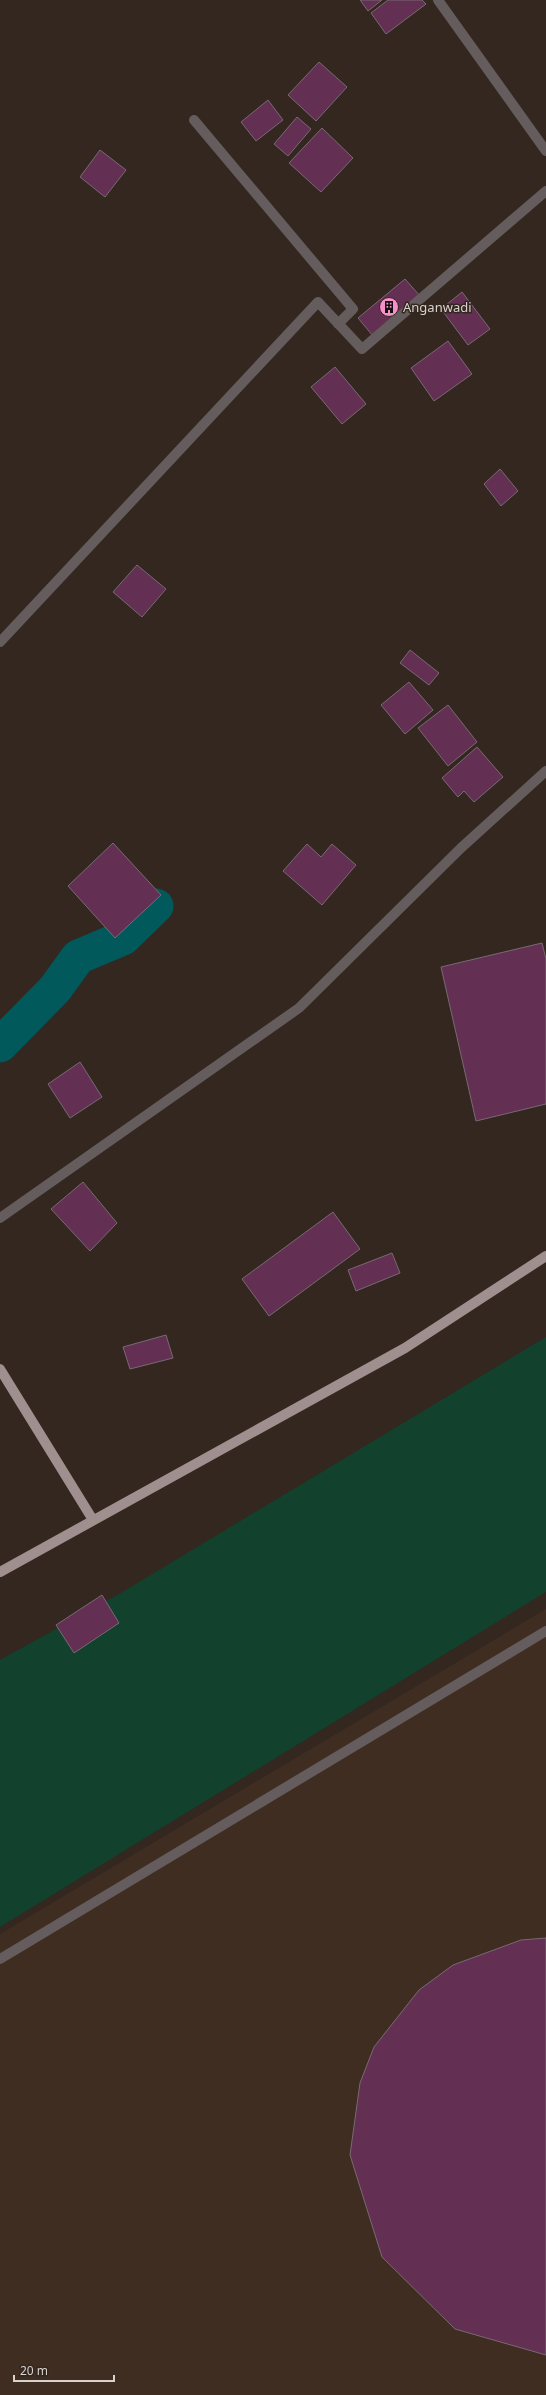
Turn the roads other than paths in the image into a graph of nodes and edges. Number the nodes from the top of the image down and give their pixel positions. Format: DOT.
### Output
graph roads {
  1 [pos="438,0"];
  2 [pos="194,120"];
  3 [pos="546,150"];
  4 [pos="546,191"];
  5 [pos="338,324"];
  6 [pos="0,642"];
  7 [pos="546,771"];
  8 [pos="0,1218"];
  9 [pos="546,1256"];
  10 [pos="0,1369"];
  11 [pos="93,1520"];
  12 [pos="0,1572"];
  13 [pos="546,1631"];
  14 [pos="0,1959"];
  1 -- 3 [label="street"];
  2 -- 5 [label="street"];
  4 -- 5 [label="street"];
  5 -- 6 [label="street"];
  7 -- 8 [label="street"];
  9 -- 11 [label="main road"];
  10 -- 11 [label="main road"];
  11 -- 12 [label="main road"];
  13 -- 14 [label="street"];
}
